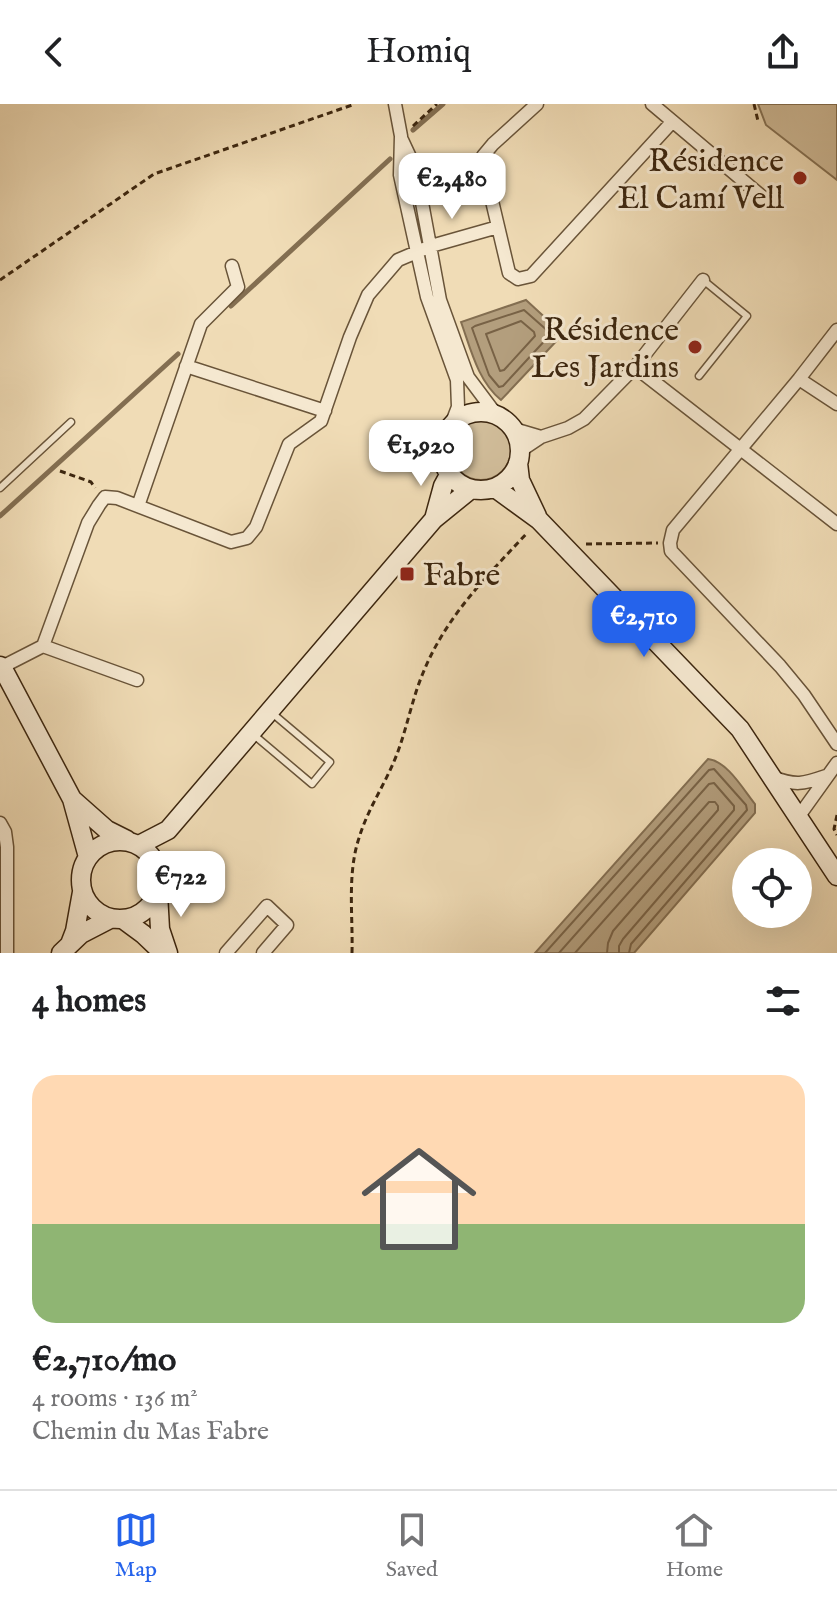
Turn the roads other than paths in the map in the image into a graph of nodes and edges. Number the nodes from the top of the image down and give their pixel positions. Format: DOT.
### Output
graph roads {
  1 [pos="395,104"];
  2 [pos="537,104"];
  3 [pos="652,104"];
  4 [pos="672,122"];
  5 [pos="401,136"];
  6 [pos="766,200"];
  7 [pos="498,227"];
  8 [pos="431,246"];
  9 [pos="417,251"];
  10 [pos="232,266"];
  11 [pos="703,280"];
  12 [pos="837,330"];
  13 [pos="186,366"];
  14 [pos="635,367"];
  15 [pos="699,376"];
  16 [pos="799,379"];
  17 [pos="837,404"];
  18 [pos="325,411"];
  19 [pos="495,413"];
  20 [pos="71,422"];
  21 [pos="451,425"];
  22 [pos="514,429"];
  23 [pos="541,437"];
  24 [pos="741,448"];
  25 [pos="519,457"];
  26 [pos="449,475"];
  27 [pos="0,488"];
  28 [pos="495,488"];
  29 [pos="471,489"];
  30 [pos="138,506"];
  31 [pos="434,519"];
  32 [pos="539,520"];
  33 [pos="837,524"];
  34 [pos="43,646"];
  35 [pos="1,667"];
  36 [pos="137,680"];
  37 [pos="270,712"];
  38 [pos="251,733"];
  39 [pos="837,744"];
  40 [pos="837,763"];
  41 [pos="826,776"];
  42 [pos="772,777"];
  43 [pos="72,799"];
  44 [pos="799,816"];
  45 [pos="0,823"];
  46 [pos="168,830"];
  47 [pos="134,843"];
  48 [pos="88,857"];
  49 [pos="157,865"];
  50 [pos="837,876"];
  51 [pos="82,892"];
  52 [pos="158,892"];
  53 [pos="117,919"];
  54 [pos="65,948"];
  55 [pos="7,953"];
  56 [pos="166,953"];
  57 [pos="226,953"];
  58 [pos="263,953"];
  1 -- 5 [label="street"];
  2 -- 7 [label="street"];
  3 -- 4 [label="street"];
  4 -- 6 [label="street"];
  4 -- 7 [label="street"];
  5 -- 8 [label="street"];
  5 -- 9 [label="street"];
  7 -- 8 [label="street"];
  8 -- 9 [label="street"];
  8 -- 19 [label="street"];
  9 -- 18 [label="street"];
  9 -- 21 [label="street"];
  10 -- 13 [label="street"];
  11 -- 14 [label="street"];
  11 -- 15 [label="lane"];
  12 -- 16 [label="street"];
  13 -- 18 [label="street"];
  13 -- 30 [label="street"];
  14 -- 23 [label="street"];
  14 -- 24 [label="street"];
  16 -- 17 [label="street"];
  16 -- 24 [label="street"];
  18 -- 30 [label="street"];
  19 -- 21 [label="street"];
  19 -- 22 [label="street"];
  20 -- 27 [label="lane"];
  21 -- 26 [label="street"];
  22 -- 23 [label="street"];
  22 -- 25 [label="street"];
  23 -- 25 [label="street"];
  24 -- 33 [label="street"];
  24 -- 39 [label="street"];
  25 -- 28 [label="street"];
  25 -- 32 [label="street"];
  26 -- 29 [label="street"];
  26 -- 31 [label="street"];
  28 -- 29 [label="street"];
  28 -- 32 [label="street"];
  29 -- 31 [label="street"];
  30 -- 34 [label="street"];
  31 -- 37 [label="street"];
  32 -- 42 [label="street"];
  34 -- 35 [label="street"];
  34 -- 36 [label="street"];
  35 -- 43 [label="street"];
  37 -- 38 [label="street"];
  37 -- 38 [label="lane"];
  38 -- 46 [label="street"];
  40 -- 41 [label="street"];
  41 -- 42 [label="street"];
  41 -- 44 [label="street"];
  42 -- 44 [label="street"];
  43 -- 47 [label="street"];
  43 -- 48 [label="street"];
  44 -- 50 [label="street"];
  45 -- 55 [label="street"];
  46 -- 47 [label="street"];
  46 -- 49 [label="street"];
  47 -- 48 [label="street"];
  47 -- 49 [label="street"];
  48 -- 51 [label="street"];
  49 -- 52 [label="street"];
  51 -- 53 [label="street"];
  51 -- 54 [label="street"];
  52 -- 53 [label="street"];
  52 -- 56 [label="street"];
  53 -- 54 [label="street"];
  53 -- 56 [label="street"];
  57 -- 58 [label="street"];
}
